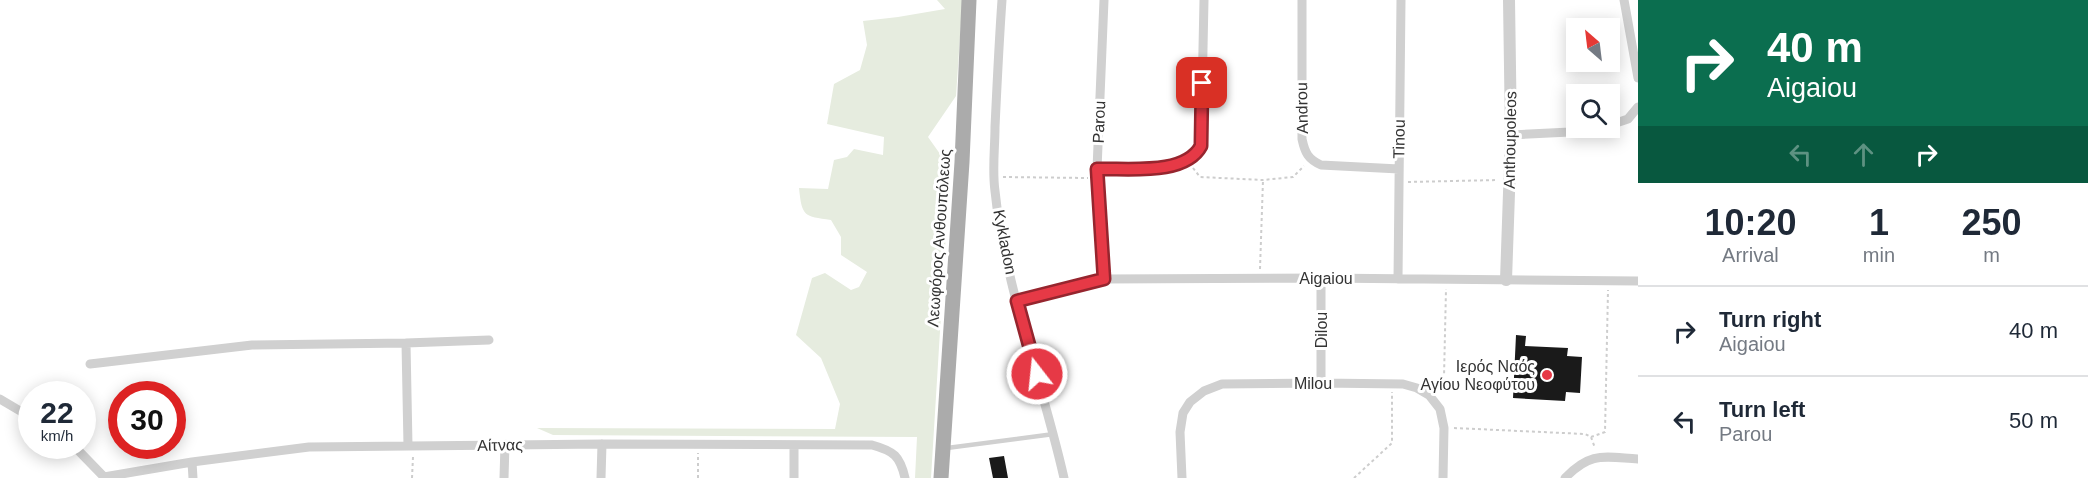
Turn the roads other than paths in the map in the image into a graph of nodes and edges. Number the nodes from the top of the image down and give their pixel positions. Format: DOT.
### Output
graph roads {
  1 [pos="969,0"];
  2 [pos="1002,0"];
  3 [pos="1104,0"];
  4 [pos="1204,0"];
  5 [pos="1302,0"];
  6 [pos="1401,0"];
  7 [pos="1509,0"];
  8 [pos="1624,0"];
  9 [pos="1638,78"];
  10 [pos="1638,107"];
  11 [pos="1620,121"];
  12 [pos="1566,132"];
  13 [pos="1511,135"];
  14 [pos="1399,170"];
  15 [pos="1097,174"];
  16 [pos="1321,278"];
  17 [pos="1104,279"];
  18 [pos="1398,279"];
  19 [pos="1506,280"];
  20 [pos="1638,281"];
  21 [pos="1017,301"];
  22 [pos="489,340"];
  23 [pos="405,343"];
  24 [pos="90,364"];
  25 [pos="1321,383"];
  26 [pos="0,399"];
  27 [pos="18,410"];
  28 [pos="1054,434"];
  29 [pos="505,444"];
  30 [pos="602,444"];
  31 [pos="794,445"];
  32 [pos="411,446"];
  33 [pos="943,449"];
  34 [pos="87,459"];
  35 [pos="1638,459"];
  36 [pos="192,462"];
  37 [pos="104,477"];
  38 [pos="193,478"];
  39 [pos="504,478"];
  40 [pos="601,478"];
  41 [pos="794,478"];
  42 [pos="905,478"];
  43 [pos="941,478"];
  44 [pos="1064,478"];
  45 [pos="1182,478"];
  46 [pos="1443,478"];
  47 [pos="1565,478"];
  1 -- 33 [label="main road, Λεωφόρος Ανθουπόλεως"];
  2 -- 21 [label="street, Kykladon"];
  3 -- 15 [label="street, Parou"];
  4 -- 15 [label="street"];
  5 -- 14 [label="street, Androu"];
  6 -- 14 [label="street, Tinou"];
  7 -- 13 [label="street, Anthoupoleos"];
  8 -- 9 [label="street"];
  10 -- 11 [label="street"];
  12 -- 13 [label="street"];
  13 -- 19 [label="street, Anthoupoleos"];
  14 -- 18 [label="street, Tinou"];
  15 -- 17 [label="street, Parou"];
  16 -- 17 [label="street, Aigaiou"];
  16 -- 18 [label="street, Aigaiou"];
  16 -- 25 [label="street, Dilou"];
  17 -- 21 [label="street, Aigaiou"];
  18 -- 19 [label="street, Aigaiou"];
  19 -- 20 [label="street, Aigaiou"];
  21 -- 28 [label="street, Kykladon"];
  22 -- 23 [label="street"];
  23 -- 24 [label="street"];
  23 -- 32 [label="street"];
  25 -- 45 [label="street, Milou"];
  25 -- 46 [label="street, Milou"];
  26 -- 27 [label="street"];
  28 -- 33 [label="lane"];
  28 -- 44 [label="street, Kykladon"];
  29 -- 30 [label="street, Αίτνας"];
  29 -- 32 [label="street, Αίτνας"];
  29 -- 39 [label="street"];
  30 -- 31 [label="street, Αίτνας"];
  30 -- 40 [label="street"];
  31 -- 41 [label="street"];
  31 -- 42 [label="street, Αίτνας"];
  32 -- 36 [label="street, Αίτνας"];
  33 -- 43 [label="main road, Λεωφόρος Ανθουπόλεως"];
  34 -- 37 [label="street"];
  35 -- 47 [label="street"];
  36 -- 37 [label="street, Αίτνας"];
  36 -- 38 [label="street"];
}
